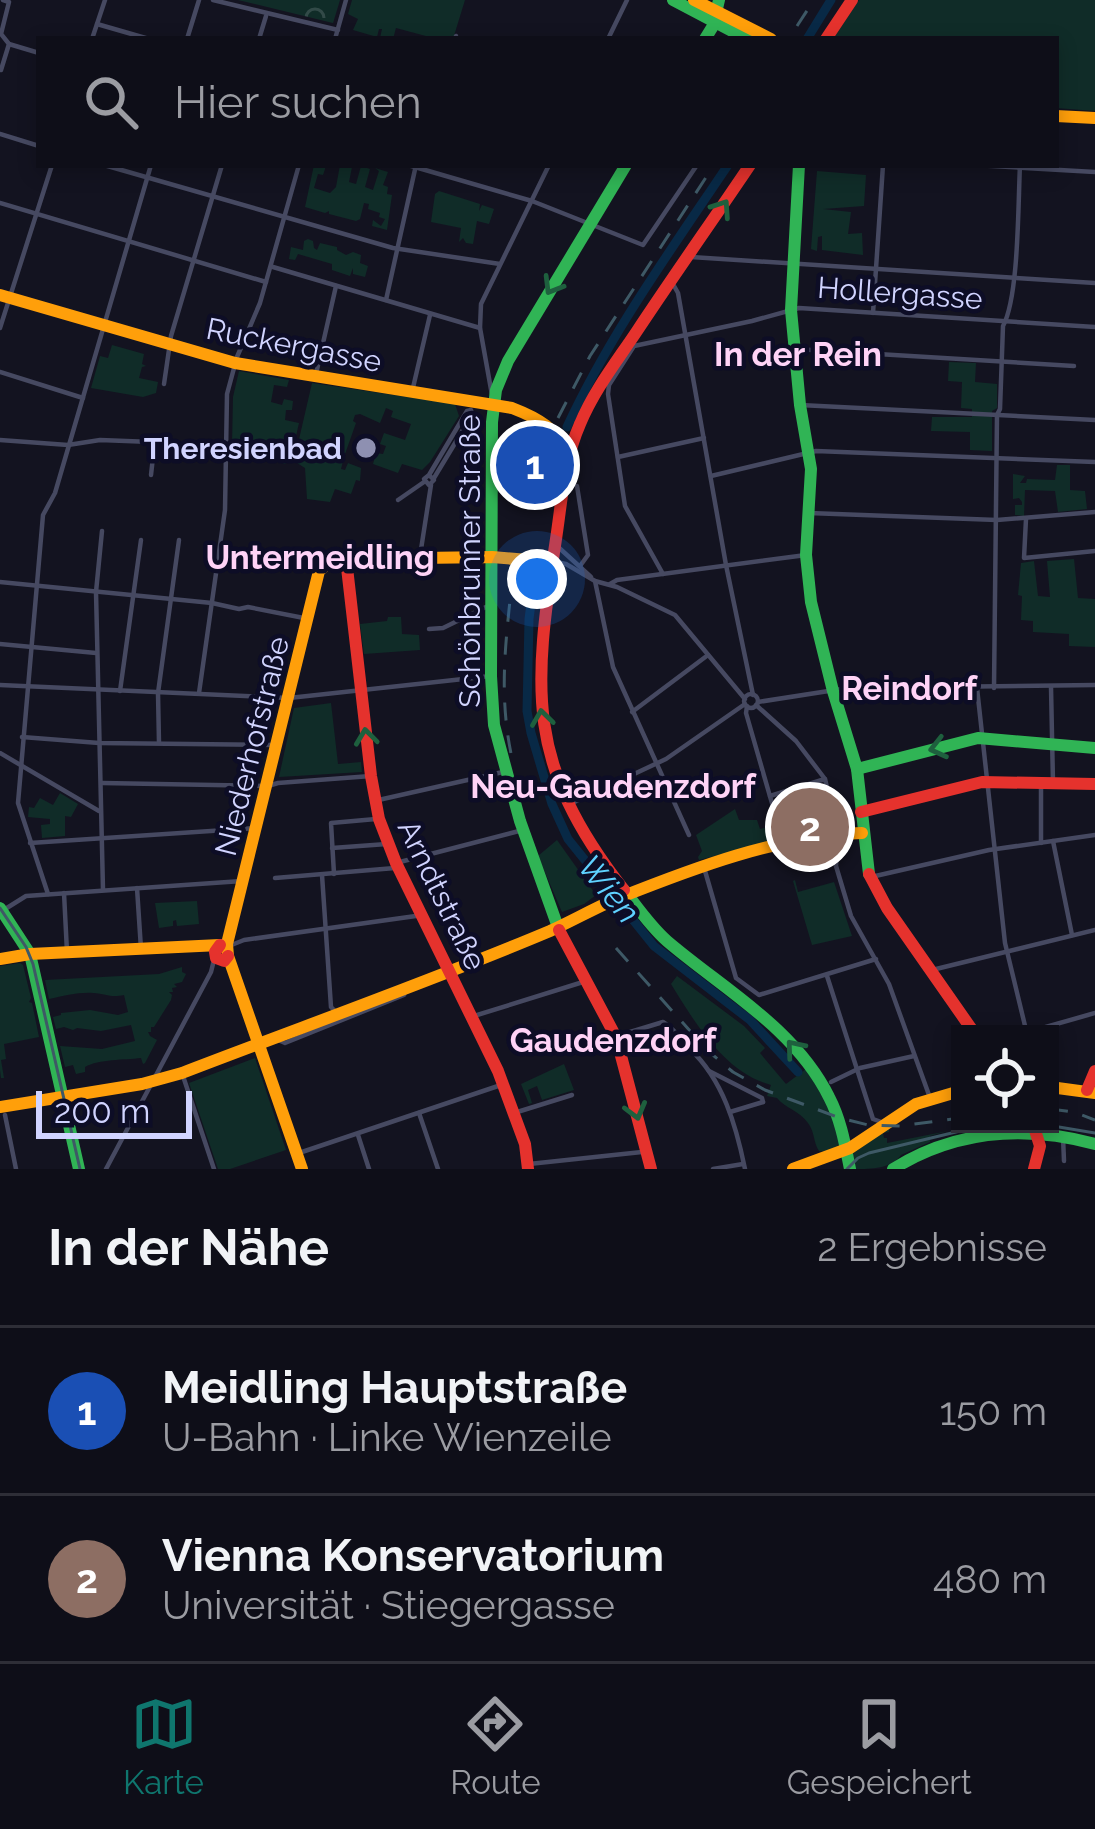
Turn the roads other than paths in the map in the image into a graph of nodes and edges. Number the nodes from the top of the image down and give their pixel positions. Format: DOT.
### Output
graph roads {
  1 [pos="3,0"];
  2 [pos="105,0"];
  3 [pos="199,0"];
  4 [pos="213,0"];
  5 [pos="346,0"];
  6 [pos="627,0"];
  7 [pos="673,0"];
  8 [pos="694,0"];
  9 [pos="852,0"];
  10 [pos="716,11"];
  11 [pos="267,13"];
  12 [pos="97,24"];
  13 [pos="338,30"];
  14 [pos="93,36"];
  15 [pos="139,36"];
  16 [pos="188,36"];
  17 [pos="260,36"];
  18 [pos="336,36"];
  19 [pos="609,36"];
  20 [pos="744,36"];
  21 [pos="765,36"];
  22 [pos="828,36"];
  23 [pos="9,44"];
  24 [pos="36,52"];
  25 [pos="1,70"];
  26 [pos="1059,116"];
  27 [pos="1095,118"];
  28 [pos="0,134"];
  29 [pos="36,145"];
  30 [pos="51,168"];
  31 [pos="114,168"];
  32 [pos="150,168"];
  33 [pos="221,168"];
  34 [pos="298,168"];
  35 [pos="413,168"];
  36 [pos="420,168"];
  37 [pos="548,168"];
  38 [pos="624,168"];
  39 [pos="695,168"];
  40 [pos="748,168"];
  41 [pos="799,168"];
  42 [pos="883,168"];
  43 [pos="1020,168"];
  44 [pos="1045,168"];
  45 [pos="1095,172"];
  46 [pos="147,178"];
  47 [pos="212,197"];
  48 [pos="532,201"];
  49 [pos="0,203"];
  50 [pos="37,214"];
  51 [pos="284,218"];
  52 [pos="590,224"];
  53 [pos="129,241"];
  54 [pos="398,249"];
  55 [pos="686,257"];
  56 [pos="194,261"];
  57 [pos="500,264"];
  58 [pos="794,264"];
  59 [pos="271,267"];
  60 [pos="876,269"];
  61 [pos="1013,278"];
  62 [pos="670,280"];
  63 [pos="266,282"];
  64 [pos="1095,283"];
  65 [pos="335,286"];
  66 [pos="5,296"];
  67 [pos="386,301"];
  68 [pos="791,310"];
  69 [pos="873,313"];
  70 [pos="430,314"];
  71 [pos="1006,321"];
  72 [pos="104,324"];
  73 [pos="1095,327"];
  74 [pos="0,328"];
  75 [pos="480,328"];
  76 [pos="686,335"];
  77 [pos="171,344"];
  78 [pos="795,349"];
  79 [pos="485,357"];
  80 [pos="508,361"];
  81 [pos="1002,362"];
  82 [pos="235,363"];
  83 [pos="1074,366"];
  84 [pos="0,372"];
  85 [pos="315,376"];
  86 [pos="164,384"];
  87 [pos="412,392"];
  88 [pos="83,398"];
  89 [pos="457,399"];
  90 [pos="493,404"];
  91 [pos="800,405"];
  92 [pos="998,415"];
  93 [pos="1095,420"];
  94 [pos="704,438"];
  95 [pos="0,440"];
  96 [pos="178,443"];
  97 [pos="68,445"];
  98 [pos="808,452"];
  99 [pos="153,457"];
  100 [pos="618,457"];
  101 [pos="997,460"];
  102 [pos="1095,462"];
  103 [pos="567,464"];
  104 [pos="151,475"];
  105 [pos="711,476"];
  106 [pos="430,480"];
  107 [pos="577,486"];
  108 [pos="398,500"];
  109 [pos="1095,512"];
  110 [pos="809,513"];
  111 [pos="1026,519"];
  112 [pos="998,520"];
  113 [pos="102,531"];
  114 [pos="179,540"];
  115 [pos="141,541"];
  116 [pos="555,541"];
  117 [pos="1095,551"];
  118 [pos="806,555"];
  119 [pos="491,557"];
  120 [pos="346,559"];
  121 [pos="420,560"];
  122 [pos="551,562"];
  123 [pos="726,565"];
  124 [pos="580,566"];
  125 [pos="663,574"];
  126 [pos="596,581"];
  127 [pos="0,582"];
  128 [pos="608,584"];
  129 [pos="36,586"];
  130 [pos="96,592"];
  131 [pos="133,595"];
  132 [pos="171,599"];
  133 [pos="212,603"];
  134 [pos="491,605"];
  135 [pos="309,620"];
  136 [pos="429,629"];
  137 [pos="0,644"];
  138 [pos="30,647"];
  139 [pos="96,653"];
  140 [pos="708,655"];
  141 [pos="491,676"];
  142 [pos="0,685"];
  143 [pos="1095,685"];
  144 [pos="1051,687"];
  145 [pos="27,688"];
  146 [pos="976,688"];
  147 [pos="994,688"];
  148 [pos="98,691"];
  149 [pos="120,691"];
  150 [pos="361,691"];
  151 [pos="833,691"];
  152 [pos="158,693"];
  153 [pos="199,693"];
  154 [pos="753,695"];
  155 [pos="289,698"];
  156 [pos="746,703"];
  157 [pos="757,704"];
  158 [pos="632,712"];
  159 [pos="22,737"];
  160 [pos="982,739"];
  161 [pos="99,743"];
  162 [pos="159,743"];
  163 [pos="1052,744"];
  164 [pos="278,745"];
  165 [pos="1095,748"];
  166 [pos="0,753"];
  167 [pos="656,763"];
  168 [pos="21,765"];
  169 [pos="857,769"];
  170 [pos="506,771"];
  171 [pos="371,776"];
  172 [pos="825,779"];
  173 [pos="987,782"];
  174 [pos="1047,783"];
  175 [pos="100,784"];
  176 [pos="1095,784"];
  177 [pos="268,785"];
  178 [pos="770,796"];
  179 [pos="374,801"];
  180 [pos="567,806"];
  181 [pos="101,812"];
  182 [pos="379,819"];
  183 [pos="861,822"];
  184 [pos="256,828"];
  185 [pos="523,830"];
  186 [pos="838,833"];
  187 [pos="689,835"];
  188 [pos="1095,835"];
  189 [pos="102,838"];
  190 [pos="1053,841"];
  191 [pos="30,843"];
  192 [pos="1041,843"];
  193 [pos="388,844"];
  194 [pos="784,845"];
  195 [pos="332,848"];
  196 [pos="994,850"];
  197 [pos="703,864"];
  198 [pos="396,865"];
  199 [pos="334,874"];
  200 [pos="322,875"];
  201 [pos="870,877"];
  202 [pos="275,878"];
  203 [pos="242,881"];
  204 [pos="137,888"];
  205 [pos="103,890"];
  206 [pos="64,893"];
  207 [pos="48,894"];
  208 [pos="625,896"];
  209 [pos="1,909"];
  210 [pos="423,915"];
  211 [pos="559,927"];
  212 [pos="326,928"];
  213 [pos="1095,930"];
  214 [pos="1072,935"];
  215 [pos="142,949"];
  216 [pos="1006,949"];
  217 [pos="67,952"];
  218 [pos="224,952"];
  219 [pos="29,954"];
  220 [pos="0,959"];
  221 [pos="876,959"];
  222 [pos="449,969"];
  223 [pos="930,970"];
  224 [pos="826,974"];
  225 [pos="586,981"];
  226 [pos="406,986"];
  227 [pos="335,1012"];
  228 [pos="1095,1013"];
  229 [pos="474,1016"];
  230 [pos="969,1025"];
  231 [pos="1023,1025"];
  232 [pos="1055,1025"];
  233 [pos="616,1036"];
  234 [pos="265,1040"];
  235 [pos="914,1055"];
  236 [pos="857,1070"];
  237 [pos="709,1071"];
  238 [pos="1095,1071"];
  239 [pos="182,1073"];
  240 [pos="152,1082"];
  241 [pos="832,1082"];
  242 [pos="503,1083"];
  243 [pos="1059,1088"];
  244 [pos="1091,1092"];
  245 [pos="951,1093"];
  246 [pos="572,1095"];
  247 [pos="62,1097"];
  248 [pos="930,1098"];
  249 [pos="2,1110"];
  250 [pos="730,1112"];
  251 [pos="514,1113"];
  252 [pos="419,1114"];
  253 [pos="884,1123"];
  254 [pos="842,1125"];
  255 [pos="872,1133"];
  256 [pos="996,1133"];
  257 [pos="1036,1133"];
  258 [pos="1051,1133"];
  259 [pos="358,1134"];
  260 [pos="1063,1137"];
  261 [pos="1095,1144"];
  262 [pos="848,1150"];
  263 [pos="646,1151"];
  264 [pos="296,1154"];
  265 [pos="823,1159"];
  266 [pos="1064,1161"];
  267 [pos="744,1166"];
  268 [pos="529,1167"];
  269 [pos="16,1169"];
  270 [pos="79,1169"];
  271 [pos="106,1169"];
  272 [pos="214,1169"];
  273 [pos="302,1169"];
  274 [pos="369,1169"];
  275 [pos="438,1169"];
  276 [pos="651,1169"];
  277 [pos="713,1169"];
  278 [pos="794,1169"];
  279 [pos="838,1169"];
  280 [pos="850,1169"];
  281 [pos="892,1169"];
  282 [pos="1034,1169"];
  1 -- 23 [label="street"];
  2 -- 12 [label="street"];
  3 -- 16 [label="street"];
  4 -- 11 [label="street"];
  5 -- 13 [label="street"];
  6 -- 19 [label="street"];
  7 -- 10 [label="street"];
  8 -- 10 [label="street"];
  9 -- 22 [label="street"];
  10 -- 20 [label="street"];
  10 -- 21 [label="street"];
  11 -- 13 [label="street"];
  11 -- 17 [label="street"];
  12 -- 14 [label="street"];
  12 -- 15 [label="street"];
  13 -- 18 [label="street"];
  23 -- 24 [label="street"];
  23 -- 25 [label="street"];
  26 -- 27 [label="street"];
  28 -- 29 [label="street"];
  30 -- 50 [label="street"];
  31 -- 46 [label="street"];
  32 -- 46 [label="street"];
  33 -- 47 [label="street"];
  34 -- 51 [label="street"];
  35 -- 54 [label="street"];
  36 -- 48 [label="street"];
  37 -- 48 [label="street, Schönbrunner Straße"];
  38 -- 52 [label="street"];
  39 -- 52 [label="street"];
  55 -- 40 [label="street, one-way"];
  41 -- 58 [label="street"];
  42 -- 60 [label="street"];
  43 -- 61 [label="street"];
  44 -- 45 [label="street"];
  46 -- 47 [label="street"];
  46 -- 53 [label="street"];
  47 -- 51 [label="street"];
  47 -- 56 [label="street"];
  48 -- 52 [label="street"];
  48 -- 57 [label="street, Schönbrunner Straße"];
  49 -- 50 [label="street"];
  50 -- 53 [label="street"];
  50 -- 66 [label="street"];
  51 -- 54 [label="street"];
  51 -- 59 [label="street"];
  52 -- 80 [label="street, one-way"];
  53 -- 56 [label="street"];
  53 -- 72 [label="street"];
  54 -- 57 [label="street"];
  54 -- 67 [label="street"];
  55 -- 58 [label="street"];
  55 -- 62 [label="street"];
  56 -- 63 [label="street"];
  56 -- 77 [label="street"];
  57 -- 75 [label="street, Schönbrunner Straße"];
  58 -- 60 [label="street"];
  58 -- 68 [label="street"];
  59 -- 63 [label="street"];
  59 -- 65 [label="street"];
  60 -- 61 [label="street"];
  60 -- 69 [label="street"];
  61 -- 64 [label="street"];
  61 -- 71 [label="street"];
  62 -- 76 [label="street"];
  62 -- 103 [label="street"];
  63 -- 82 [label="street"];
  65 -- 67 [label="street"];
  65 -- 85 [label="street"];
  66 -- 72 [label="street, Ruckergasse"];
  66 -- 74 [label="street"];
  67 -- 70 [label="street"];
  68 -- 69 [label="street, Hollergasse"];
  68 -- 76 [label="street, Hollergasse"];
  68 -- 78 [label="street"];
  69 -- 71 [label="street, Hollergasse"];
  70 -- 75 [label="street"];
  70 -- 87 [label="street"];
  71 -- 73 [label="street, Hollergasse"];
  71 -- 81 [label="street"];
  72 -- 77 [label="street, Ruckergasse"];
  72 -- 88 [label="street"];
  75 -- 79 [label="street, Schönbrunner Straße"];
  76 -- 94 [label="street"];
  76 -- 100 [label="street, Hollergasse"];
  77 -- 82 [label="street, Ruckergasse"];
  77 -- 86 [label="street"];
  78 -- 81 [label="street"];
  78 -- 91 [label="street"];
  79 -- 80 [label="street"];
  79 -- 90 [label="street, Schönbrunner Straße"];
  80 -- 90 [label="street"];
  81 -- 83 [label="street"];
  81 -- 92 [label="street"];
  82 -- 85 [label="street, Ruckergasse"];
  82 -- 133 [label="street"];
  84 -- 88 [label="street"];
  85 -- 87 [label="street, Ruckergasse"];
  87 -- 89 [label="street, Ruckergasse"];
  88 -- 97 [label="street"];
  89 -- 90 [label="street, Ruckergasse"];
  89 -- 106 [label="street"];
  90 -- 103 [label="street, Ruckergasse"];
  90 -- 119 [label="street, Schönbrunner Straße"];
  91 -- 92 [label="street"];
  91 -- 98 [label="street"];
  92 -- 93 [label="street"];
  92 -- 101 [label="street"];
  94 -- 100 [label="street"];
  94 -- 105 [label="street"];
  95 -- 97 [label="street"];
  96 -- 97 [label="street"];
  97 -- 129 [label="street"];
  98 -- 101 [label="street"];
  98 -- 105 [label="street"];
  98 -- 110 [label="street"];
  99 -- 104 [label="street"];
  100 -- 125 [label="street"];
  101 -- 102 [label="street"];
  101 -- 112 [label="street"];
  103 -- 116 [label="street"];
  105 -- 123 [label="street"];
  106 -- 108 [label="street"];
  106 -- 121 [label="street"];
  107 -- 124 [label="street"];
  109 -- 111 [label="street"];
  110 -- 112 [label="street"];
  110 -- 118 [label="street"];
  111 -- 112 [label="street"];
  111 -- 117 [label="street"];
  112 -- 147 [label="street"];
  113 -- 130 [label="street"];
  114 -- 132 [label="street"];
  115 -- 131 [label="street"];
  116 -- 122 [label="street"];
  116 -- 124 [label="street"];
  118 -- 123 [label="street"];
  118 -- 151 [label="street"];
  119 -- 121 [label="street"];
  119 -- 122 [label="street"];
  119 -- 134 [label="street, Schönbrunner Straße"];
  120 -- 121 [label="street"];
  120 -- 135 [label="street, Niederhofstraße"];
  120 -- 150 [label="street, Arndtstraße"];
  122 -- 126 [label="street"];
  180 -- 122 [label="street, one-way"];
  123 -- 125 [label="street"];
  123 -- 154 [label="street"];
  124 -- 126 [label="street"];
  125 -- 128 [label="street"];
  126 -- 128 [label="street"];
  126 -- 158 [label="street"];
  127 -- 129 [label="street"];
  128 -- 140 [label="street"];
  129 -- 130 [label="street"];
  129 -- 138 [label="street"];
  130 -- 131 [label="street"];
  130 -- 139 [label="street"];
  131 -- 132 [label="street"];
  131 -- 149 [label="street"];
  132 -- 133 [label="street"];
  132 -- 152 [label="street"];
  133 -- 135 [label="street"];
  133 -- 153 [label="street"];
  134 -- 136 [label="street"];
  134 -- 141 [label="street, Schönbrunner Straße"];
  135 -- 155 [label="street, Niederhofstraße"];
  137 -- 138 [label="street"];
  138 -- 139 [label="street"];
  138 -- 145 [label="street"];
  139 -- 148 [label="street"];
  140 -- 156 [label="street"];
  140 -- 158 [label="street"];
  141 -- 150 [label="street"];
  141 -- 170 [label="street, Schönbrunner Straße"];
  142 -- 145 [label="street"];
  143 -- 144 [label="street"];
  144 -- 147 [label="street"];
  144 -- 163 [label="street"];
  145 -- 148 [label="street"];
  145 -- 159 [label="street"];
  146 -- 147 [label="street"];
  146 -- 151 [label="street"];
  146 -- 160 [label="street"];
  148 -- 149 [label="street"];
  148 -- 161 [label="street"];
  149 -- 152 [label="street"];
  150 -- 155 [label="street"];
  171 -- 150 [label="street, Arndtstraße, one-way"];
  151 -- 157 [label="street"];
  151 -- 169 [label="street"];
  152 -- 153 [label="street"];
  152 -- 162 [label="street"];
  153 -- 155 [label="street"];
  154 -- 156 [label="street"];
  154 -- 157 [label="street"];
  155 -- 164 [label="street, Niederhofstraße"];
  156 -- 157 [label="street"];
  156 -- 167 [label="street"];
  156 -- 178 [label="street"];
  157 -- 172 [label="street"];
  158 -- 167 [label="street"];
  159 -- 161 [label="street"];
  159 -- 168 [label="street"];
  160 -- 163 [label="street"];
  160 -- 169 [label="street, one-way"];
  160 -- 173 [label="street"];
  161 -- 162 [label="street"];
  161 -- 175 [label="street"];
  162 -- 164 [label="street"];
  163 -- 165 [label="street"];
  163 -- 174 [label="street"];
  164 -- 177 [label="street, Niederhofstraße"];
  166 -- 168 [label="street"];
  167 -- 180 [label="street"];
  167 -- 187 [label="street"];
  168 -- 181 [label="street"];
  168 -- 191 [label="street"];
  169 -- 183 [label="street"];
  170 -- 179 [label="street"];
  170 -- 185 [label="street, Schönbrunner Straße"];
  171 -- 177 [label="street"];
  171 -- 179 [label="street, Arndtstraße"];
  172 -- 178 [label="street"];
  172 -- 186 [label="street"];
  173 -- 174 [label="street"];
  173 -- 183 [label="street"];
  173 -- 196 [label="street"];
  174 -- 176 [label="street"];
  174 -- 192 [label="street"];
  175 -- 177 [label="street"];
  175 -- 181 [label="street"];
  177 -- 184 [label="street, Niederhofstraße"];
  178 -- 194 [label="street"];
  179 -- 182 [label="street, Arndtstraße"];
  180 -- 208 [label="street"];
  181 -- 189 [label="street"];
  182 -- 193 [label="street, Arndtstraße"];
  182 -- 195 [label="street"];
  183 -- 186 [label="street"];
  183 -- 201 [label="street"];
  184 -- 189 [label="street"];
  184 -- 203 [label="street, Niederhofstraße"];
  185 -- 198 [label="street"];
  185 -- 211 [label="street, Schönbrunner Straße"];
  186 -- 194 [label="street"];
  186 -- 221 [label="street"];
  188 -- 190 [label="street"];
  189 -- 191 [label="street"];
  189 -- 205 [label="street"];
  190 -- 192 [label="street"];
  190 -- 214 [label="street"];
  191 -- 207 [label="street"];
  192 -- 196 [label="street"];
  193 -- 195 [label="street"];
  193 -- 198 [label="street, Arndtstraße"];
  194 -- 197 [label="street"];
  195 -- 199 [label="street"];
  196 -- 201 [label="street"];
  196 -- 216 [label="street"];
  197 -- 208 [label="street"];
  197 -- 224 [label="street"];
  198 -- 199 [label="street"];
  198 -- 210 [label="street, Arndtstraße"];
  199 -- 200 [label="street"];
  200 -- 202 [label="street"];
  200 -- 212 [label="street"];
  201 -- 223 [label="street"];
  203 -- 204 [label="street"];
  203 -- 218 [label="street, Niederhofstraße"];
  204 -- 205 [label="street"];
  204 -- 215 [label="street"];
  205 -- 206 [label="street"];
  206 -- 207 [label="street"];
  206 -- 217 [label="street"];
  207 -- 209 [label="street"];
  208 -- 211 [label="street"];
  254 -- 208 [label="street, one-way"];
  209 -- 219 [label="street"];
  210 -- 212 [label="street"];
  210 -- 222 [label="street, Arndtstraße"];
  211 -- 222 [label="street"];
  211 -- 225 [label="street, Schönbrunner Straße"];
  212 -- 218 [label="street"];
  212 -- 227 [label="street"];
  213 -- 214 [label="street"];
  214 -- 216 [label="street"];
  215 -- 217 [label="street"];
  215 -- 218 [label="street"];
  216 -- 223 [label="street"];
  216 -- 231 [label="street"];
  217 -- 219 [label="street"];
  218 -- 234 [label="street"];
  218 -- 240 [label="street"];
  219 -- 220 [label="street"];
  219 -- 247 [label="street"];
  221 -- 224 [label="street"];
  221 -- 235 [label="street"];
  222 -- 226 [label="street"];
  222 -- 229 [label="street, Arndtstraße"];
  223 -- 230 [label="street"];
  224 -- 236 [label="street"];
  225 -- 229 [label="street"];
  225 -- 233 [label="street, Schönbrunner Straße"];
  226 -- 227 [label="street"];
  226 -- 234 [label="street"];
  227 -- 234 [label="street"];
  228 -- 232 [label="street"];
  229 -- 242 [label="street, Arndtstraße"];
  233 -- 237 [label="street"];
  233 -- 263 [label="street, Schönbrunner Straße, one-way"];
  234 -- 239 [label="street"];
  234 -- 264 [label="street"];
  235 -- 236 [label="street"];
  235 -- 248 [label="street"];
  236 -- 241 [label="street"];
  236 -- 253 [label="street"];
  237 -- 250 [label="street"];
  237 -- 250 [label="street"];
  238 -- 244 [label="street"];
  239 -- 240 [label="street"];
  239 -- 272 [label="street"];
  240 -- 247 [label="street"];
  240 -- 271 [label="street"];
  242 -- 251 [label="street, Arndtstraße"];
  242 -- 252 [label="street"];
  243 -- 244 [label="street"];
  245 -- 248 [label="street"];
  246 -- 251 [label="street"];
  247 -- 249 [label="street"];
  247 -- 270 [label="street"];
  248 -- 253 [label="street"];
  249 -- 269 [label="street"];
  250 -- 267 [label="street"];
  251 -- 268 [label="street, Arndtstraße"];
  252 -- 259 [label="street"];
  252 -- 275 [label="street"];
  253 -- 255 [label="street"];
  254 -- 255 [label="street"];
  254 -- 262 [label="street"];
  255 -- 262 [label="street"];
  256 -- 281 [label="street"];
  257 -- 282 [label="street"];
  258 -- 260 [label="street"];
  259 -- 264 [label="street"];
  259 -- 274 [label="street"];
  260 -- 261 [label="street"];
  260 -- 266 [label="street"];
  262 -- 265 [label="street"];
  262 -- 280 [label="street"];
  263 -- 268 [label="street"];
  263 -- 276 [label="street, Schönbrunner Straße"];
  264 -- 273 [label="street"];
  265 -- 278 [label="street"];
  265 -- 279 [label="street"];
  267 -- 277 [label="street"];
}
